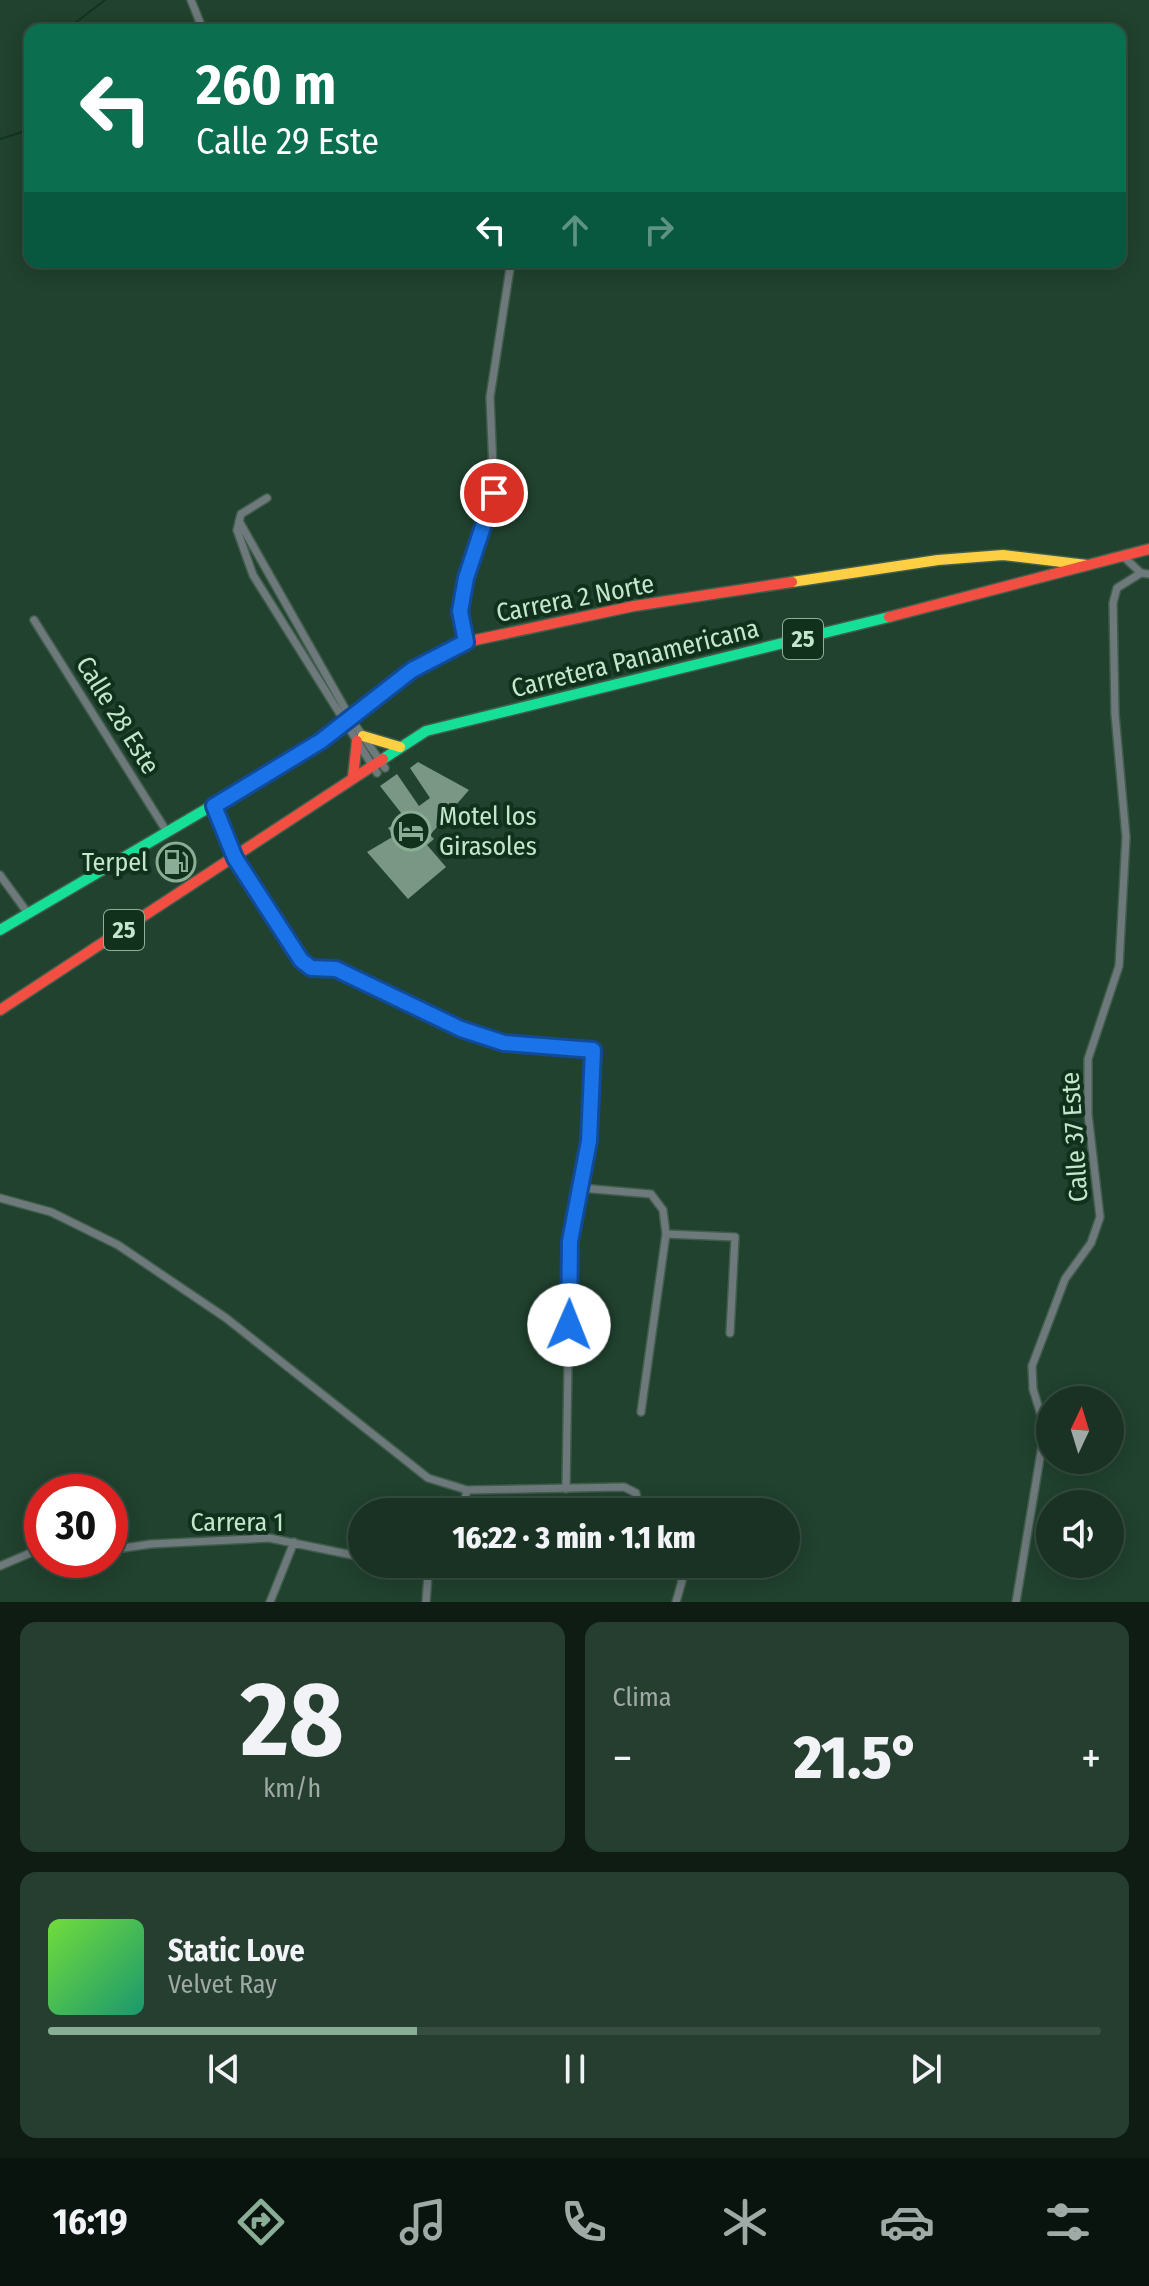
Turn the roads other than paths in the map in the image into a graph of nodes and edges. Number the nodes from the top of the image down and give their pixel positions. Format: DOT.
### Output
graph roads {
  1 [pos="191,0"];
  2 [pos="201,24"];
  3 [pos="510,268"];
  4 [pos="267,498"];
  5 [pos="239,521"];
  6 [pos="1149,549"];
  7 [pos="1125,558"];
  8 [pos="1094,566"];
  9 [pos="1145,574"];
  10 [pos="34,620"];
  11 [pos="466,642"];
  12 [pos="348,721"];
  13 [pos="456,726"];
  14 [pos="360,739"];
  15 [pos="400,747"];
  16 [pos="378,766"];
  17 [pos="353,777"];
  18 [pos="214,806"];
  19 [pos="167,832"];
  20 [pos="248,849"];
  21 [pos="235,858"];
  22 [pos="0,875"];
  23 [pos="27,912"];
  24 [pos="0,930"];
  25 [pos="0,1010"];
  26 [pos="581,1188"];
  27 [pos="0,1198"];
  28 [pos="666,1234"];
  29 [pos="730,1333"];
  30 [pos="641,1412"];
  31 [pos="566,1489"];
  32 [pos="467,1490"];
  33 [pos="465,1498"];
  34 [pos="635,1498"];
  35 [pos="294,1542"];
  36 [pos="128,1548"];
  37 [pos="348,1554"];
  38 [pos="24,1556"];
  39 [pos="0,1566"];
  40 [pos="428,1578"];
  41 [pos="681,1578"];
  42 [pos="270,1602"];
  43 [pos="426,1602"];
  44 [pos="676,1602"];
  45 [pos="1016,1602"];
  1 -- 2 [label="street"];
  3 -- 11 [label="street"];
  4 -- 5 [label="street"];
  5 -- 12 [label="street"];
  5 -- 12 [label="street"];
  6 -- 7 [label="main road, Carretera Panamericana / 25"];
  7 -- 8 [label="main road, Carretera Panamericana / 25"];
  7 -- 9 [label="street"];
  8 -- 11 [label="main road, Carrera 2 Norte"];
  8 -- 13 [label="main road, Carretera Panamericana / 25"];
  9 -- 45 [label="street, Calle 37 Este"];
  10 -- 19 [label="street, Calle 28 Este"];
  11 -- 12 [label="main road, Carrera 2 Norte"];
  12 -- 14 [label="street"];
  12 -- 18 [label="main road, Carrera 2 Norte"];
  13 -- 15 [label="main road, Carretera Panamericana / 25"];
  13 -- 16 [label="main road, Carretera Panamericana / 25"];
  14 -- 15 [label="main road"];
  14 -- 16 [label="street"];
  14 -- 17 [label="main road"];
  15 -- 16 [label="main road, Carretera Panamericana / 25"];
  16 -- 17 [label="main road, Carretera Panamericana / 25"];
  16 -- 20 [label="main road, Carretera Panamericana / 25"];
  17 -- 20 [label="main road, Carretera Panamericana / 25"];
  18 -- 19 [label="main road, Carrera 2 Norte"];
  18 -- 21 [label="street"];
  19 -- 23 [label="main road, Carrera 2 Norte"];
  20 -- 21 [label="main road, Carretera Panamericana / 25"];
  21 -- 25 [label="main road, Carretera Panamericana / 25"];
  21 -- 26 [label="street"];
  22 -- 23 [label="street"];
  23 -- 24 [label="main road, Carrera 2 Norte"];
  26 -- 28 [label="street"];
  26 -- 31 [label="street"];
  27 -- 32 [label="street"];
  28 -- 29 [label="street"];
  28 -- 30 [label="street"];
  31 -- 32 [label="street"];
  31 -- 34 [label="street"];
  32 -- 33 [label="street"];
  35 -- 36 [label="street, Carrera 1"];
  35 -- 37 [label="street, Carrera 1"];
  35 -- 42 [label="street"];
  38 -- 39 [label="street"];
  40 -- 43 [label="street"];
  41 -- 44 [label="street"];
}
